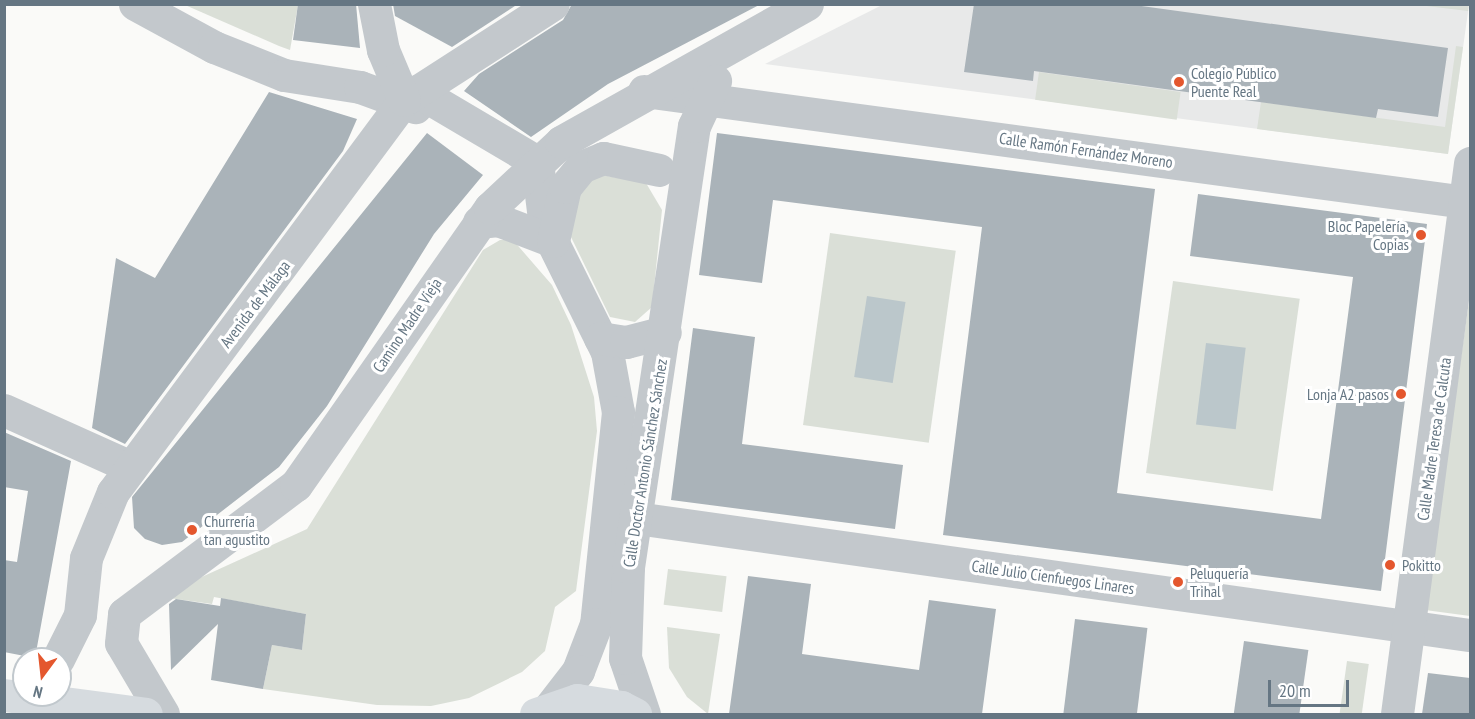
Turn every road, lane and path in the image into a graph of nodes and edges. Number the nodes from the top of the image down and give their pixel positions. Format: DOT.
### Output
graph roads {
  1 [pos="135,4"];
  2 [pos="374,4"];
  3 [pos="554,4"];
  4 [pos="807,4"];
  5 [pos="736,40"];
  6 [pos="644,91"];
  7 [pos="410,96"];
  8 [pos="706,99"];
  9 [pos="582,130"];
  10 [pos="1470,163"];
  11 [pos="530,169"];
  12 [pos="659,170"];
  13 [pos="1465,202"];
  14 [pos="680,210"];
  15 [pos="479,222"];
  16 [pos="553,241"];
  17 [pos="665,332"];
  18 [pos="600,338"];
  19 [pos="4,410"];
  20 [pos="131,467"];
  21 [pos="636,518"];
  22 [pos="79,617"];
  23 [pos="1409,626"];
  24 [pos="123,628"];
  25 [pos="1470,635"];
  26 [pos="64,647"];
  27 [pos="72,703"];
  28 [pos="543,710"];
  29 [pos="146,714"];
  30 [pos="163,714"];
  31 [pos="635,714"];
  32 [pos="644,714"];
  33 [pos="1397,714"];
  1 -- 7 [label="street"];
  2 -- 7 [label="street"];
  3 -- 7 [label="street"];
  4 -- 5 [label="street, Camino Madre Vieja"];
  5 -- 6 [label="street, Camino Madre Vieja"];
  5 -- 8 [label="street, Calle Doctor Antonio Sánchez Sánchez"];
  6 -- 8 [label="street, Calle Ramón Fernández Moreno"];
  6 -- 9 [label="street, Camino Madre Vieja"];
  7 -- 11 [label="street"];
  7 -- 20 [label="street, Avenida de Málaga"];
  8 -- 13 [label="street, Calle Ramón Fernández Moreno"];
  8 -- 14 [label="street, Calle Doctor Antonio Sánchez Sánchez"];
  9 -- 11 [label="street, Camino Madre Vieja"];
  9 -- 12 [label="street"];
  10 -- 13 [label="street, Calle Madre Teresa de Calcuta"];
  11 -- 15 [label="street, Camino Madre Vieja"];
  11 -- 16 [label="street, Calle Doctor Antonio Sánchez Sánchez"];
  12 -- 14 [label="street"];
  12 -- 16 [label="street"];
  13 -- 23 [label="street, Calle Madre Teresa de Calcuta"];
  14 -- 17 [label="street, Calle Doctor Antonio Sánchez Sánchez"];
  15 -- 16 [label="street"];
  15 -- 24 [label="street, Camino Madre Vieja"];
  16 -- 18 [label="street, Calle Doctor Antonio Sánchez Sánchez"];
  17 -- 18 [label="street"];
  17 -- 21 [label="street, Calle Doctor Antonio Sánchez Sánchez"];
  18 -- 28 [label="street, Calle Doctor Antonio Sánchez Sánchez"];
  19 -- 20 [label="street"];
  20 -- 22 [label="street, Avenida de Málaga"];
  21 -- 23 [label="street, Calle Julio Cienfuegos Linares"];
  21 -- 32 [label="street, Calle Doctor Antonio Sánchez Sánchez"];
  22 -- 24 [label="street"];
  22 -- 26 [label="street, Avenida de Málaga"];
  23 -- 25 [label="street, Calle Julio Cienfuegos Linares"];
  23 -- 33 [label="street, Calle Madre Teresa de Calcuta"];
  24 -- 30 [label="street"];
  27 -- 29 [label="highway"];
  28 -- 31 [label="highway"];
}
